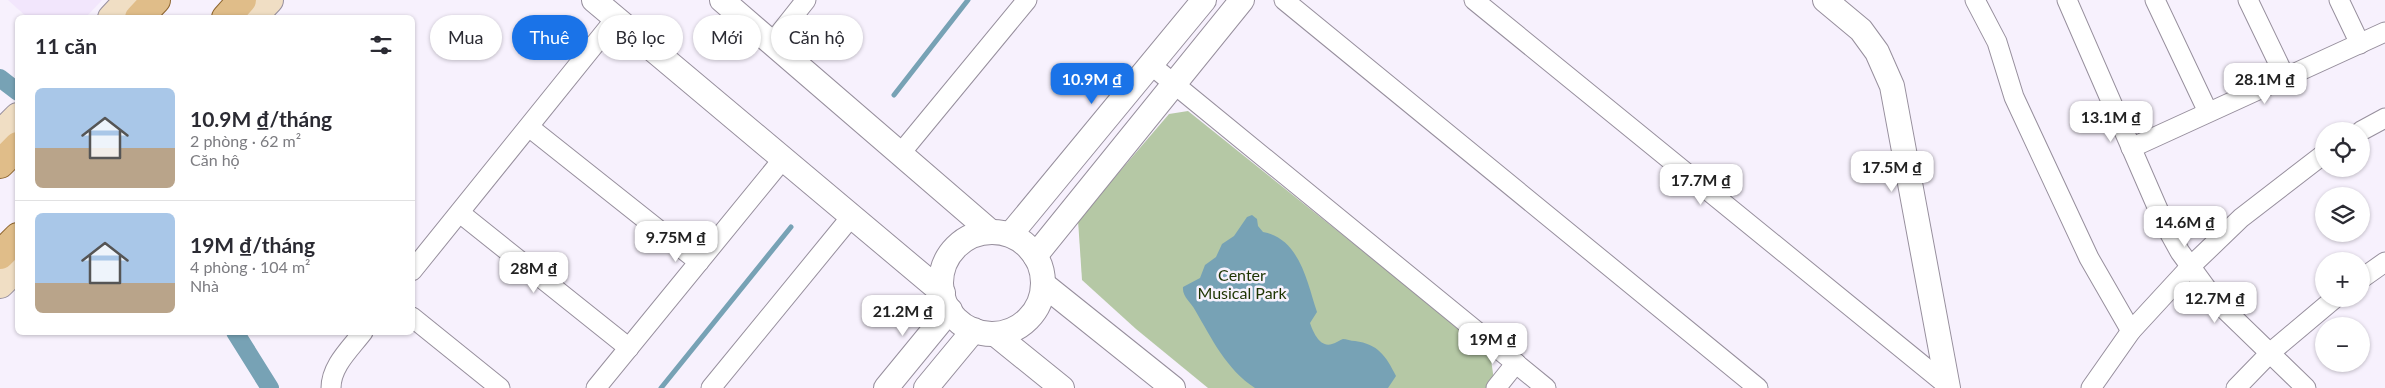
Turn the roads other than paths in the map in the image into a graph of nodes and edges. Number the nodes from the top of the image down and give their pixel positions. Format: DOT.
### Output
graph roads {
  1 [pos="129,0"];
  2 [pos="156,0"];
  3 [pos="242,0"];
  4 [pos="269,0"];
  5 [pos="594,0"];
  6 [pos="722,0"];
  7 [pos="806,0"];
  8 [pos="1027,0"];
  9 [pos="1204,0"];
  10 [pos="1242,0"];
  11 [pos="1284,0"];
  12 [pos="1474,0"];
  13 [pos="1825,0"];
  14 [pos="1975,0"];
  15 [pos="2067,0"];
  16 [pos="2155,0"];
  17 [pos="2248,0"];
  18 [pos="2339,0"];
  19 [pos="115,15"];
  20 [pos="142,15"];
  21 [pos="229,15"];
  22 [pos="255,15"];
  23 [pos="612,15"];
  24 [pos="794,15"];
  25 [pos="2385,32"];
  26 [pos="598,41"];
  27 [pos="771,42"];
  28 [pos="2360,44"];
  29 [pos="666,60"];
  30 [pos="792,60"];
  31 [pos="1150,65"];
  32 [pos="2285,78"];
  33 [pos="1174,84"];
  34 [pos="2208,112"];
  35 [pos="2385,118"];
  36 [pos="2370,126"];
  37 [pos="529,127"];
  38 [pos="10,132"];
  39 [pos="2131,148"];
  40 [pos="900,154"];
  41 [pos="783,159"];
  42 [pos="2315,161"];
  43 [pos="0,164"];
  44 [pos="460,213"];
  45 [pos="851,217"];
  46 [pos="1000,234"];
  47 [pos="15,240"];
  48 [pos="0,255"];
  49 [pos="1035,256"];
  50 [pos="699,262"];
  51 [pos="2385,262"];
  52 [pos="2190,266"];
  53 [pos="415,267"];
  54 [pos="15,269"];
  55 [pos="2370,273"];
  56 [pos="0,284"];
  57 [pos="1044,284"];
  58 [pos="946,301"];
  59 [pos="2324,307"];
  60 [pos="415,319"];
  61 [pos="2132,331"];
  62 [pos="984,332"];
  63 [pos="361,335"];
  64 [pos="629,348"];
  65 [pos="2271,352"];
  66 [pos="1516,363"];
  67 [pos="1948,387"];
  68 [pos="331,388"];
  69 [pos="500,388"];
  70 [pos="596,388"];
  71 [pos="711,388"];
  72 [pos="886,388"];
  73 [pos="926,388"];
  74 [pos="1062,388"];
  75 [pos="1172,388"];
  76 [pos="1496,388"];
  77 [pos="1546,388"];
  78 [pos="1758,388"];
  79 [pos="2091,388"];
  80 [pos="2236,388"];
  81 [pos="2306,388"];
  1 -- 19 [label="main road"];
  2 -- 20 [label="main road"];
  3 -- 21 [label="main road"];
  4 -- 22 [label="main road"];
  5 -- 23 [label="street"];
  6 -- 27 [label="street"];
  7 -- 24 [label="street"];
  8 -- 40 [label="street"];
  9 -- 31 [label="street"];
  10 -- 33 [label="street"];
  11 -- 78 [label="street"];
  12 -- 67 [label="street"];
  13 -- 67 [label="street"];
  14 -- 61 [label="street"];
  15 -- 39 [label="street"];
  16 -- 34 [label="street"];
  17 -- 32 [label="street"];
  18 -- 28 [label="street"];
  25 -- 28 [label="street"];
  26 -- 37 [label="street"];
  28 -- 32 [label="street"];
  29 -- 41 [label="street"];
  30 -- 40 [label="street"];
  31 -- 33 [label="street"];
  31 -- 46 [label="street"];
  32 -- 34 [label="street"];
  33 -- 49 [label="street"];
  33 -- 66 [label="street"];
  34 -- 39 [label="street"];
  35 -- 36 [label="street"];
  37 -- 44 [label="street"];
  37 -- 50 [label="street"];
  38 -- 43 [label="main road"];
  39 -- 52 [label="street"];
  40 -- 46 [label="street"];
  41 -- 45 [label="street"];
  41 -- 50 [label="street"];
  42 -- 52 [label="street"];
  44 -- 53 [label="street"];
  44 -- 64 [label="street"];
  45 -- 58 [label="street"];
  45 -- 71 [label="street"];
  46 -- 49 [label="street"];
  46 -- 58 [label="street"];
  47 -- 48 [label="main road"];
  49 -- 57 [label="street"];
  50 -- 64 [label="street"];
  51 -- 55 [label="street"];
  52 -- 61 [label="street"];
  52 -- 65 [label="street"];
  54 -- 56 [label="main road"];
  57 -- 62 [label="street"];
  57 -- 75 [label="street"];
  58 -- 62 [label="street"];
  58 -- 72 [label="street"];
  59 -- 65 [label="street"];
  60 -- 69 [label="street"];
  61 -- 79 [label="street"];
  62 -- 73 [label="street"];
  62 -- 74 [label="street"];
  63 -- 68 [label="street"];
  64 -- 70 [label="street"];
  65 -- 80 [label="street"];
  65 -- 81 [label="street"];
  66 -- 76 [label="street"];
  66 -- 77 [label="street"];
}
